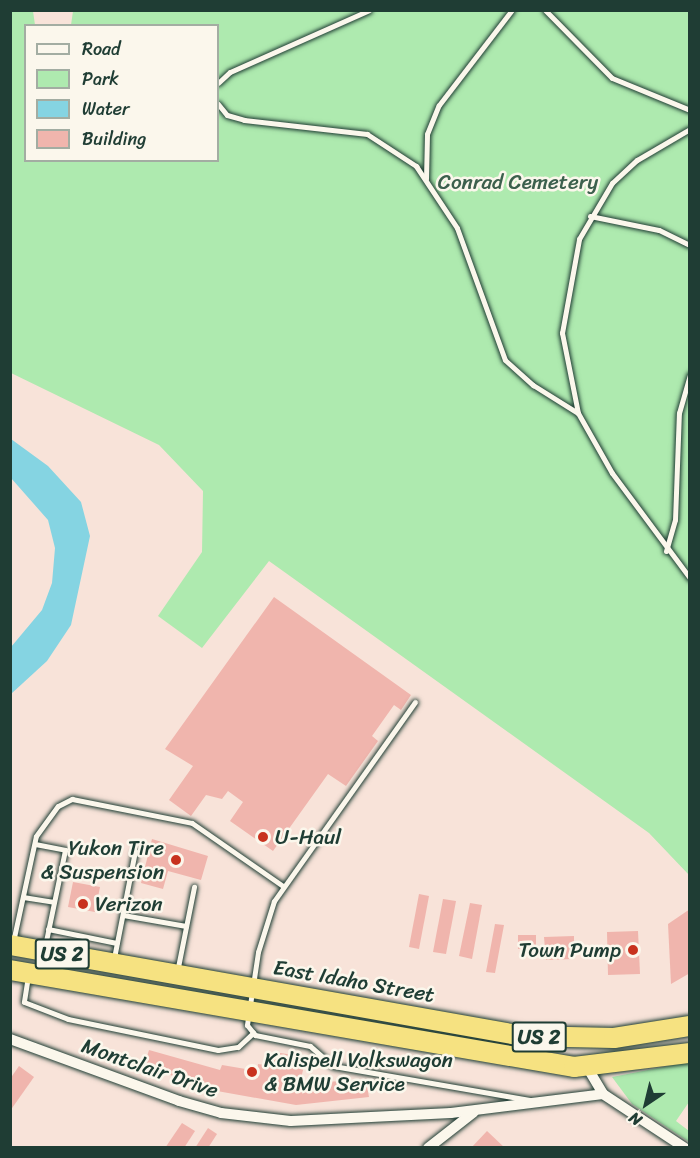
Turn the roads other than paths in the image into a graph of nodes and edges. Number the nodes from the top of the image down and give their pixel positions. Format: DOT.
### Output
graph roads {
  1 [pos="369,10"];
  2 [pos="512,10"];
  3 [pos="545,10"];
  4 [pos="219,82"];
  5 [pos="219,105"];
  6 [pos="690,110"];
  7 [pos="690,129"];
  8 [pos="426,179"];
  9 [pos="590,216"];
  10 [pos="690,246"];
  11 [pos="690,375"];
  12 [pos="578,412"];
  13 [pos="666,551"];
  14 [pos="690,578"];
  15 [pos="416,702"];
  16 [pos="34,844"];
  17 [pos="135,851"];
  18 [pos="283,886"];
  19 [pos="194,887"];
  20 [pos="23,897"];
  21 [pos="54,902"];
  22 [pos="123,915"];
  23 [pos="186,926"];
  24 [pos="48,928"];
  25 [pos="117,943"];
  26 [pos="11,946"];
  27 [pos="45,951"];
  28 [pos="113,963"];
  29 [pos="20,972"];
  30 [pos="176,974"];
  31 [pos="78,982"];
  32 [pos="252,987"];
  33 [pos="248,1011"];
  34 [pos="690,1026"];
  35 [pos="253,1033"];
  36 [pos="10,1040"];
  37 [pos="690,1053"];
  38 [pos="587,1067"];
  39 [pos="603,1094"];
  40 [pos="536,1105"];
  41 [pos="486,1108"];
  42 [pos="680,1146"];
  43 [pos="428,1148"];
  1 -- 4 [label="lane"];
  2 -- 8 [label="lane"];
  3 -- 6 [label="lane"];
  5 -- 8 [label="lane"];
  7 -- 9 [label="lane"];
  8 -- 12 [label="lane"];
  9 -- 10 [label="lane"];
  9 -- 12 [label="lane"];
  11 -- 13 [label="lane"];
  12 -- 13 [label="lane"];
  13 -- 14 [label="lane"];
  15 -- 18 [label="lane"];
  16 -- 18 [label="lane"];
  16 -- 20 [label="lane"];
  16 -- 21 [label="lane"];
  17 -- 22 [label="lane"];
  18 -- 32 [label="lane"];
  19 -- 23 [label="lane"];
  20 -- 21 [label="lane"];
  20 -- 26 [label="lane"];
  21 -- 24 [label="lane"];
  22 -- 23 [label="lane"];
  22 -- 25 [label="lane"];
  23 -- 30 [label="lane"];
  24 -- 25 [label="lane"];
  24 -- 27 [label="lane"];
  25 -- 28 [label="lane"];
  26 -- 27 [label="highway, East Idaho Street / US 2"];
  27 -- 28 [label="highway, East Idaho Street / US 2"];
  28 -- 30 [label="highway, East Idaho Street / US 2"];
  29 -- 31 [label="highway, US 2"];
  29 -- 35 [label="lane"];
  30 -- 32 [label="highway, East Idaho Street / US 2"];
  31 -- 32 [label="highway"];
  31 -- 33 [label="highway, US 2"];
  32 -- 33 [label="lane"];
  32 -- 34 [label="highway, East Idaho Street / US 2"];
  33 -- 35 [label="lane"];
  33 -- 38 [label="highway, US 2"];
  35 -- 40 [label="lane"];
  36 -- 41 [label="street, Montclair Drive"];
  37 -- 38 [label="highway, US 2"];
  38 -- 39 [label="street"];
  39 -- 40 [label="street, Montclair Drive"];
  39 -- 42 [label="street"];
  40 -- 41 [label="street, Montclair Drive"];
  41 -- 43 [label="street"];
}
